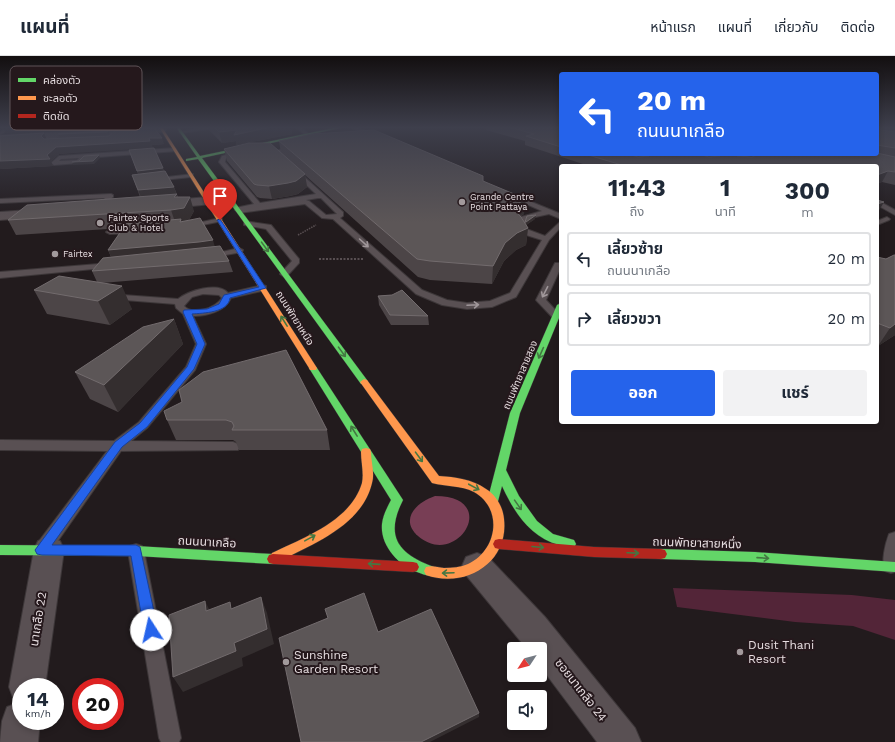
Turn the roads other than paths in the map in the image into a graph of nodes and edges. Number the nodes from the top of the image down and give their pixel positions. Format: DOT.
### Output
graph roads {
  1 [pos="123,159"];
  2 [pos="209,159"];
  3 [pos="223,159"];
  4 [pos="277,159"];
  5 [pos="100,160"];
  6 [pos="182,161"];
  7 [pos="202,161"];
  8 [pos="191,175"];
  9 [pos="144,180"];
  10 [pos="502,192"];
  11 [pos="323,197"];
  12 [pos="0,200"];
  13 [pos="208,201"];
  14 [pos="879,203"];
  15 [pos="150,206"];
  16 [pos="259,206"];
  17 [pos="120,208"];
  18 [pos="96,209"];
  19 [pos="82,210"];
  20 [pos="238,210"];
  21 [pos="59,212"];
  22 [pos="549,212"];
  23 [pos="895,213"];
  24 [pos="0,216"];
  25 [pos="559,216"];
  26 [pos="335,217"];
  27 [pos="887,219"];
  28 [pos="220,220"];
  29 [pos="247,222"];
  30 [pos="879,222"];
  31 [pos="559,225"];
  32 [pos="183,227"];
  33 [pos="146,230"];
  34 [pos="110,232"];
  35 [pos="546,239"];
  36 [pos="239,250"];
  37 [pos="203,257"];
  38 [pos="117,265"];
  39 [pos="559,265"];
  40 [pos="284,274"];
  41 [pos="0,275"];
  42 [pos="263,288"];
  43 [pos="102,296"];
  44 [pos="226,296"];
  45 [pos="184,307"];
  46 [pos="559,311"];
  47 [pos="557,317"];
  48 [pos="0,445"];
  49 [pos="118,445"];
  50 [pos="233,447"];
  51 [pos="366,451"];
  52 [pos="502,470"];
  53 [pos="494,502"];
  54 [pos="895,539"];
  55 [pos="0,550"];
  56 [pos="45,550"];
  57 [pos="136,550"];
  58 [pos="594,552"];
  59 [pos="488,555"];
  60 [pos="276,558"];
  61 [pos="413,567"];
  62 [pos="893,567"];
  63 [pos="28,678"];
  64 [pos="20,730"];
  65 [pos="170,738"];
  66 [pos="18,742"];
  67 [pos="621,742"];
  1 -- 5 [label="lane"];
  2 -- 7 [label="main road"];
  3 -- 16 [label="lane"];
  4 -- 11 [label="lane"];
  6 -- 7 [label="main road"];
  6 -- 8 [label="main road, ถนนพัทยาเหนือ"];
  7 -- 20 [label="main road, ถนนพัทยาเหนือ"];
  8 -- 9 [label="lane"];
  8 -- 13 [label="main road, ถนนพัทยาเหนือ"];
  10 -- 22 [label="lane"];
  11 -- 16 [label="lane"];
  11 -- 26 [label="lane"];
  12 -- 18 [label="lane"];
  13 -- 15 [label="street"];
  13 -- 28 [label="main road, ถนนพัทยาเหนือ"];
  14 -- 23 [label="lane"];
  16 -- 20 [label="lane"];
  17 -- 18 [label="street"];
  18 -- 19 [label="street"];
  20 -- 26 [label="lane"];
  20 -- 29 [label="main road, ถนนพัทยาเหนือ"];
  21 -- 24 [label="street"];
  22 -- 25 [label="lane"];
  22 -- 35 [label="lane"];
  26 -- 35 [label="lane, one-way"];
  27 -- 30 [label="lane"];
  28 -- 32 [label="lane"];
  28 -- 36 [label="main road, ถนนพัทยาเหนือ"];
  29 -- 40 [label="main road, ถนนพัทยาเหนือ, one-way"];
  29 -- 40 [label="lane"];
  31 -- 35 [label="lane"];
  33 -- 34 [label="lane"];
  36 -- 37 [label="lane"];
  36 -- 42 [label="main road, ถนนพัทยาเหนือ"];
  38 -- 41 [label="lane"];
  39 -- 47 [label="lane, one-way"];
  40 -- 53 [label="main road, ถนนพัทยาเหนือ, one-way"];
  42 -- 44 [label="lane"];
  51 -- 42 [label="main road, ถนนพัทยาเหนือ, one-way"];
  43 -- 45 [label="lane"];
  44 -- 45 [label="lane"];
  44 -- 45 [label="lane"];
  45 -- 49 [label="lane"];
  46 -- 47 [label="main road, ถนนพัทยาสายสอง"];
  47 -- 52 [label="main road, ถนนพัทยาสายสอง, one-way"];
  48 -- 49 [label="lane"];
  49 -- 50 [label="lane"];
  49 -- 56 [label="lane"];
  60 -- 51 [label="main road, one-way"];
  51 -- 61 [label="main road, ถนนพัทยาเหนือ"];
  52 -- 53 [label="main road, ถนนพัทยาสายสอง"];
  52 -- 58 [label="main road, one-way"];
  53 -- 59 [label="main road"];
  54 -- 62 [label="lane"];
  55 -- 56 [label="main road, ถนนนาเกลือ"];
  56 -- 57 [label="main road, ถนนนาเกลือ"];
  56 -- 63 [label="street, นาเกลือ 22"];
  57 -- 60 [label="main road, ถนนนาเกลือ"];
  57 -- 65 [label="lane"];
  59 -- 58 [label="main road, ถนนพัทยาสายหนึ่ง, one-way"];
  58 -- 62 [label="main road, ถนนพัทยาสายหนึ่ง, one-way"];
  59 -- 61 [label="main road, one-way"];
  59 -- 67 [label="street, ซอยนาเกลือ 24"];
  61 -- 60 [label="main road, ถนนนาเกลือ, one-way"];
  64 -- 66 [label="street"];
}
